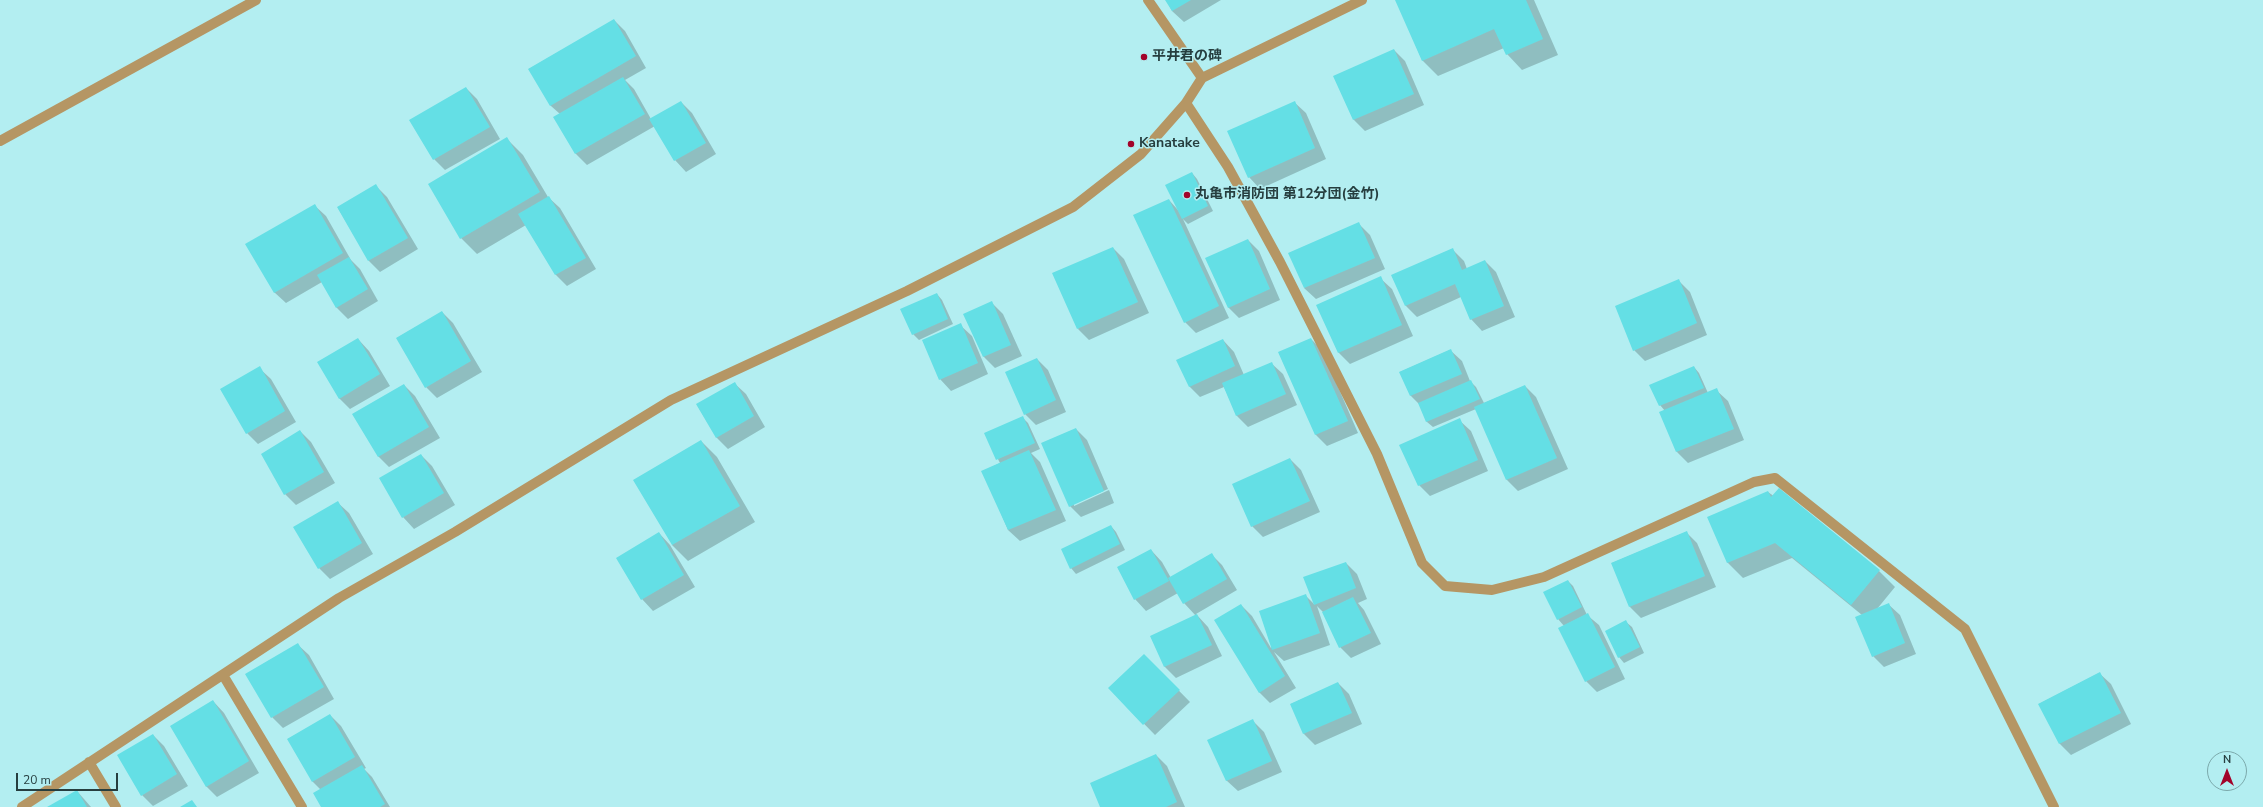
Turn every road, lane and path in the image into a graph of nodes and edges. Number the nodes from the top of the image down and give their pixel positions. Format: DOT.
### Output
graph roads {
  1 [pos="256,0"];
  2 [pos="1148,0"];
  3 [pos="1362,0"];
  4 [pos="1202,78"];
  5 [pos="1186,103"];
  6 [pos="0,140"];
  7 [pos="223,675"];
  8 [pos="88,762"];
  9 [pos="22,807"];
  10 [pos="116,807"];
  11 [pos="302,807"];
  12 [pos="2054,807"];
  1 -- 6 [label="street"];
  2 -- 4 [label="street"];
  3 -- 4 [label="street"];
  4 -- 5 [label="street"];
  5 -- 7 [label="street"];
  5 -- 12 [label="street"];
  7 -- 8 [label="street"];
  7 -- 11 [label="street"];
  8 -- 9 [label="street"];
  8 -- 10 [label="street"];
}
